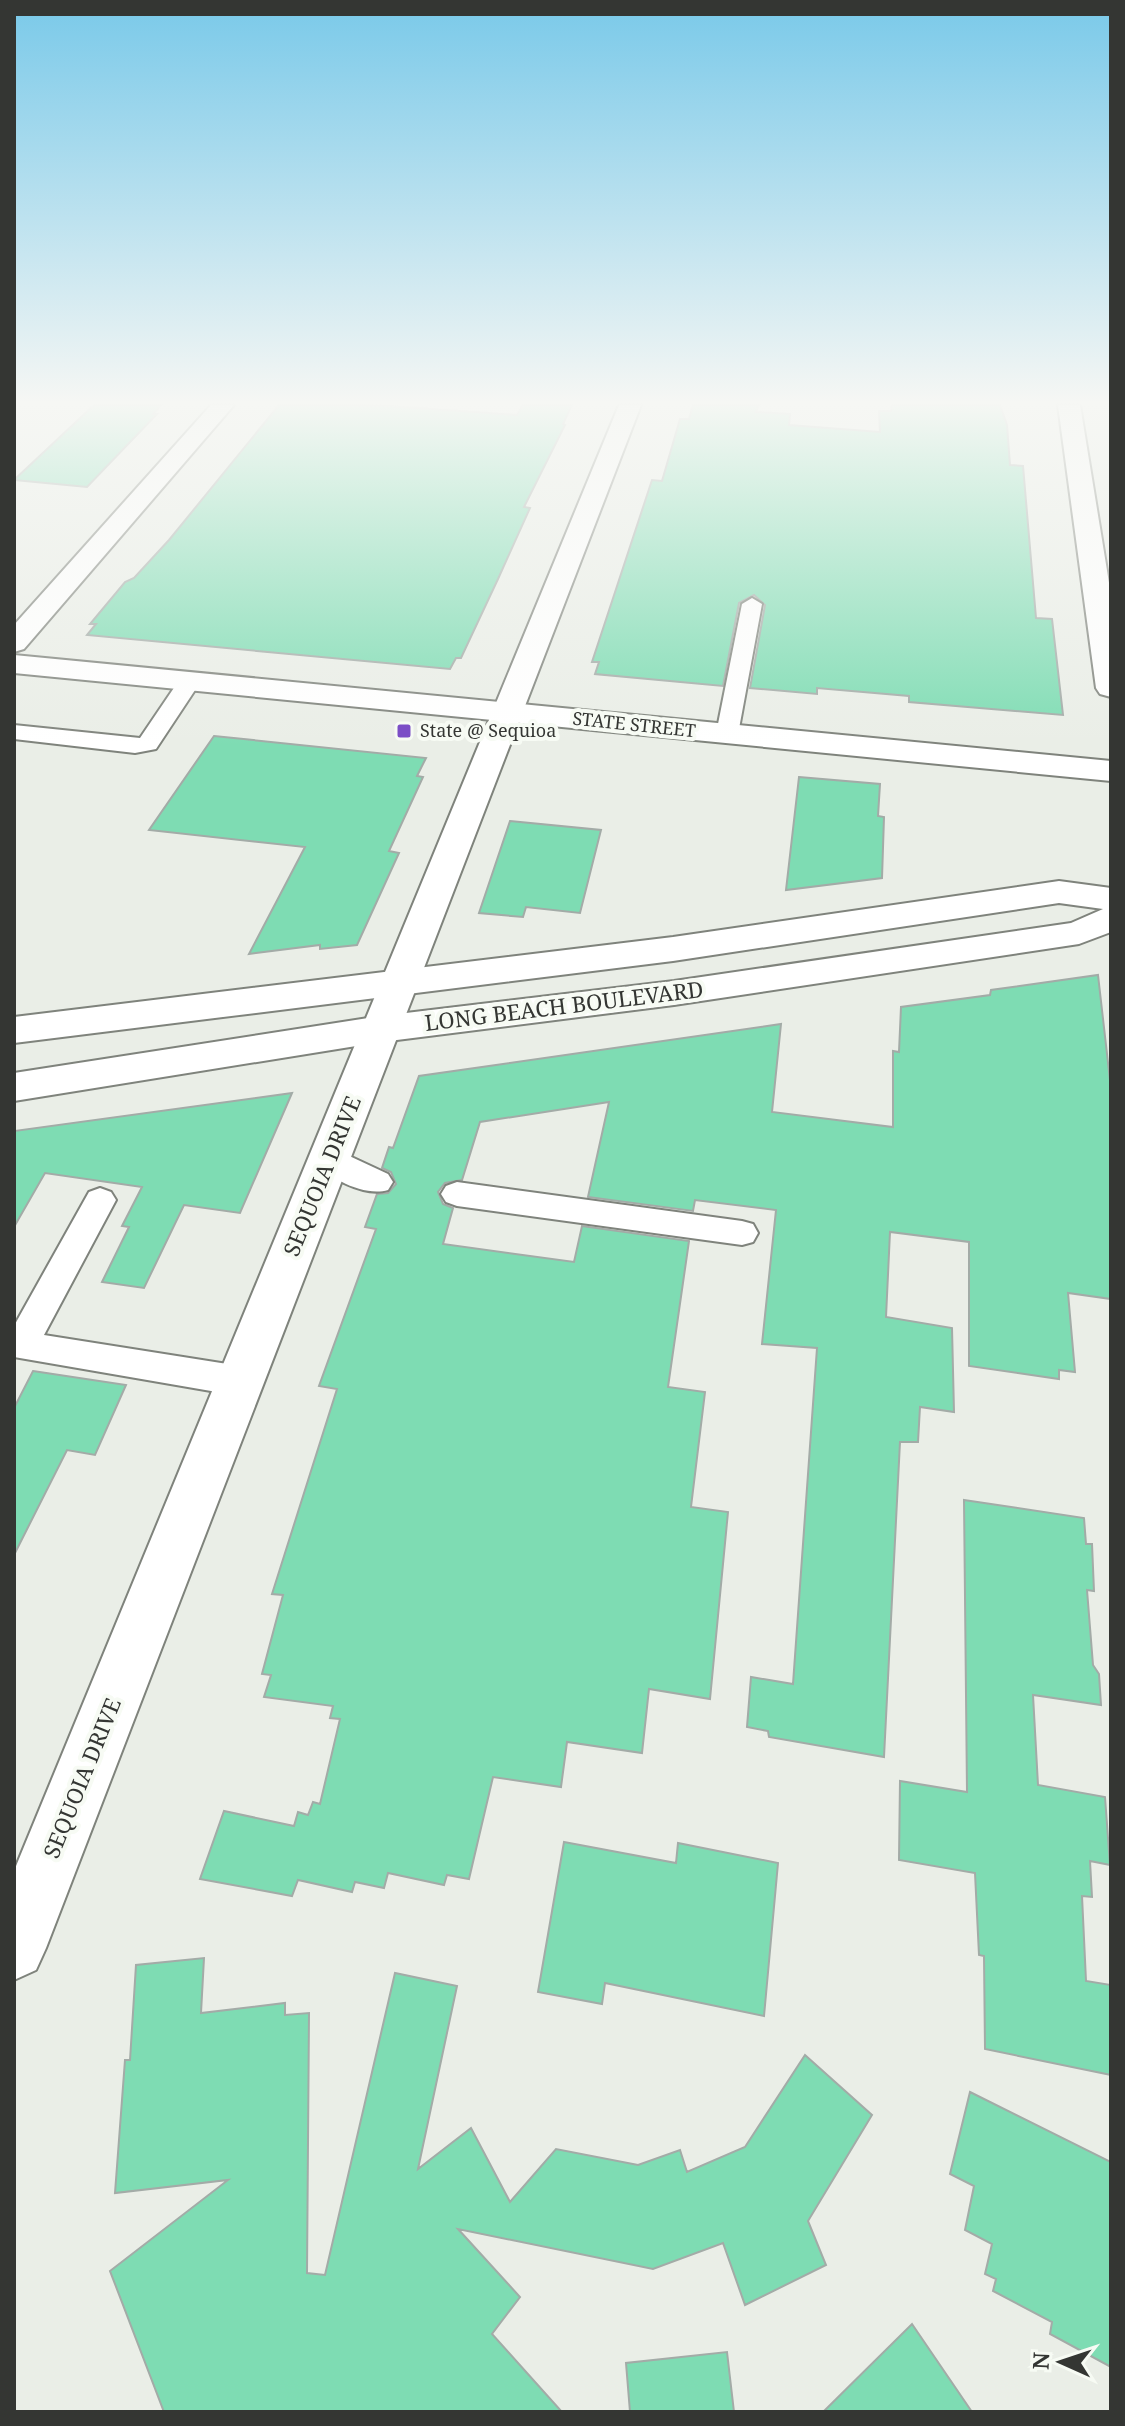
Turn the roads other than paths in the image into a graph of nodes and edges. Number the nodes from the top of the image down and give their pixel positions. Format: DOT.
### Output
graph roads {
  1 [pos="124,518"];
  2 [pos="585,518"];
  3 [pos="1086,518"];
  4 [pos="752,604"];
  5 [pos="14,643"];
  6 [pos="14,664"];
  7 [pos="190,681"];
  8 [pos="1111,688"];
  9 [pos="507,712"];
  10 [pos="14,732"];
  11 [pos="727,734"];
  12 [pos="1111,771"];
  13 [pos="1111,899"];
  14 [pos="1111,918"];
  15 [pos="399,982"];
  16 [pos="381,1029"];
  17 [pos="14,1030"];
  18 [pos="14,1087"];
  19 [pos="330,1158"];
  20 [pos="377,1182"];
  21 [pos="457,1194"];
  22 [pos="100,1200"];
  23 [pos="742,1233"];
  24 [pos="240,1381"];
  25 [pos="14,1948"];
  1 -- 5 [label="street"];
  2 -- 9 [label="street, SEQUOIA DRIVE"];
  3 -- 8 [label="street"];
  4 -- 11 [label="lane"];
  6 -- 7 [label="street, STATE STREET"];
  7 -- 9 [label="street, STATE STREET"];
  7 -- 10 [label="lane"];
  9 -- 11 [label="street, STATE STREET"];
  9 -- 15 [label="street, SEQUOIA DRIVE"];
  11 -- 12 [label="street, STATE STREET"];
  13 -- 15 [label="street, LONG BEACH BOULEVARD"];
  14 -- 16 [label="street, LONG BEACH BOULEVARD"];
  15 -- 16 [label="street, SEQUOIA DRIVE"];
  15 -- 17 [label="street, LONG BEACH BOULEVARD"];
  16 -- 18 [label="street, LONG BEACH BOULEVARD"];
  16 -- 19 [label="street, SEQUOIA DRIVE"];
  19 -- 20 [label="lane"];
  19 -- 24 [label="street, SEQUOIA DRIVE"];
  21 -- 23 [label="lane"];
  22 -- 24 [label="lane"];
  24 -- 25 [label="street, SEQUOIA DRIVE"];
}
